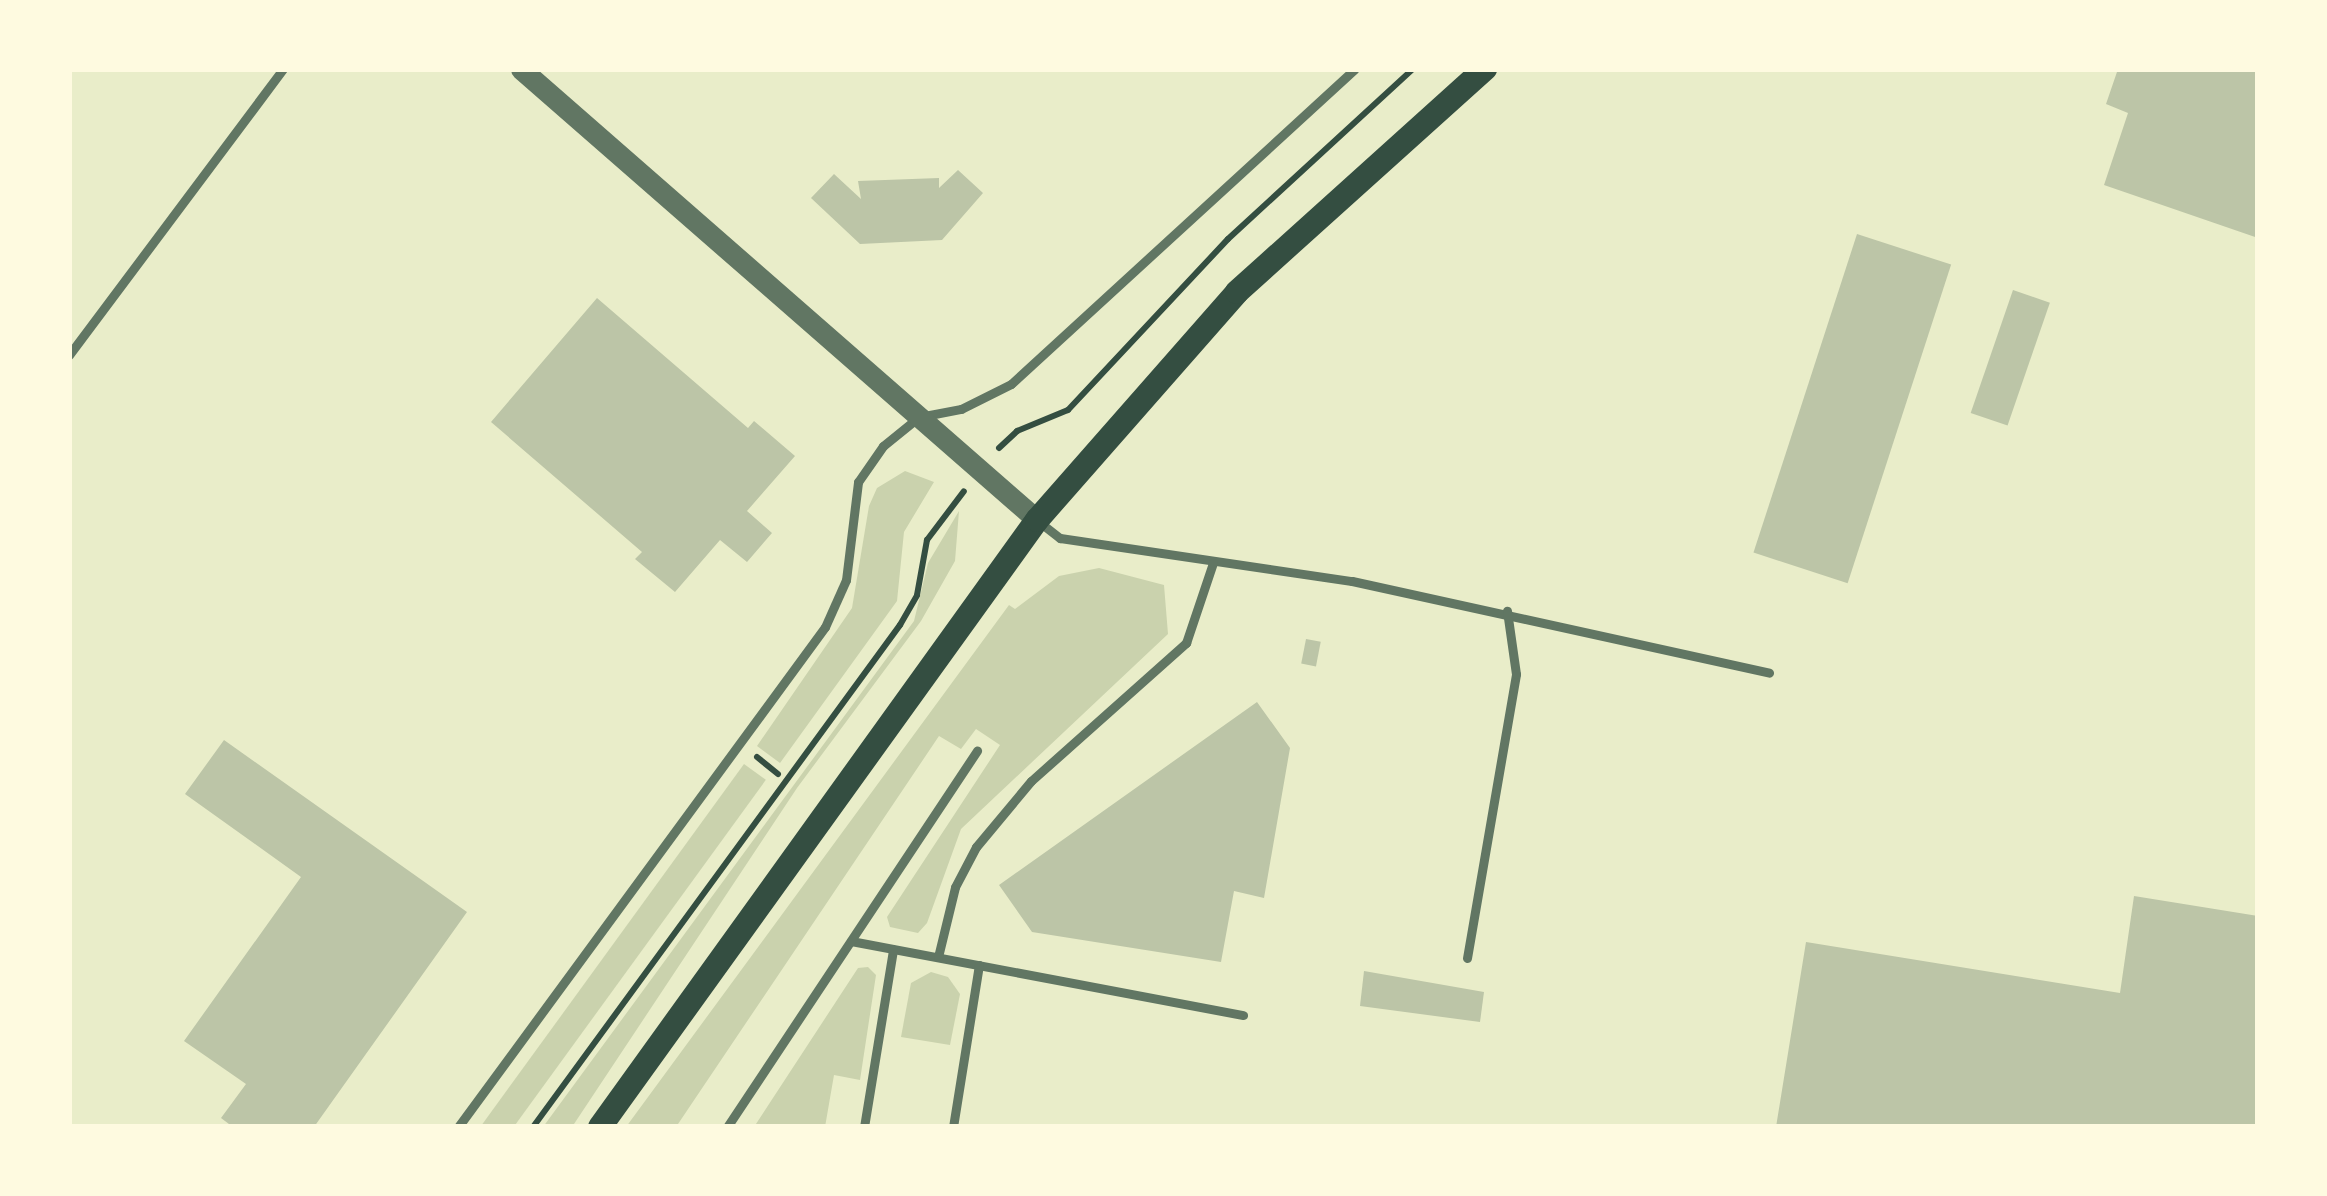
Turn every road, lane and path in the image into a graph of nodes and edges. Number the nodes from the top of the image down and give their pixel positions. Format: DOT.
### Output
graph roads {
  1 [pos="283,69"];
  2 [pos="521,69"];
  3 [pos="1355,69"];
  4 [pos="1413,69"];
  5 [pos="1486,69"];
  6 [pos="69,355"];
  7 [pos="919,417"];
  8 [pos="994,452"];
  9 [pos="955,502"];
  10 [pos="1037,520"];
  11 [pos="1214,563"];
  12 [pos="1507,611"];
  13 [pos="1769,673"];
  14 [pos="977,751"];
  15 [pos="851,941"];
  16 [pos="893,949"];
  17 [pos="938,957"];
  18 [pos="1467,958"];
  19 [pos="979,965"];
  20 [pos="1243,1015"];
  21 [pos="458,1127"];
  22 [pos="533,1127"];
  23 [pos="600,1127"];
  24 [pos="727,1127"];
  25 [pos="864,1127"];
  26 [pos="953,1127"];
  1 -- 6 [label="lane"];
  2 -- 7 [label="street"];
  3 -- 7 [label="lane"];
  4 -- 8 [label="path"];
  5 -- 10 [label="main road"];
  7 -- 10 [label="street"];
  7 -- 21 [label="lane"];
  9 -- 22 [label="path"];
  10 -- 11 [label="lane"];
  10 -- 23 [label="main road"];
  11 -- 12 [label="lane"];
  11 -- 17 [label="lane"];
  12 -- 13 [label="lane"];
  12 -- 18 [label="lane"];
  14 -- 15 [label="lane"];
  15 -- 16 [label="lane"];
  15 -- 24 [label="lane"];
  16 -- 17 [label="lane"];
  16 -- 25 [label="lane"];
  17 -- 19 [label="lane"];
  19 -- 20 [label="lane"];
  19 -- 26 [label="lane"];
}
